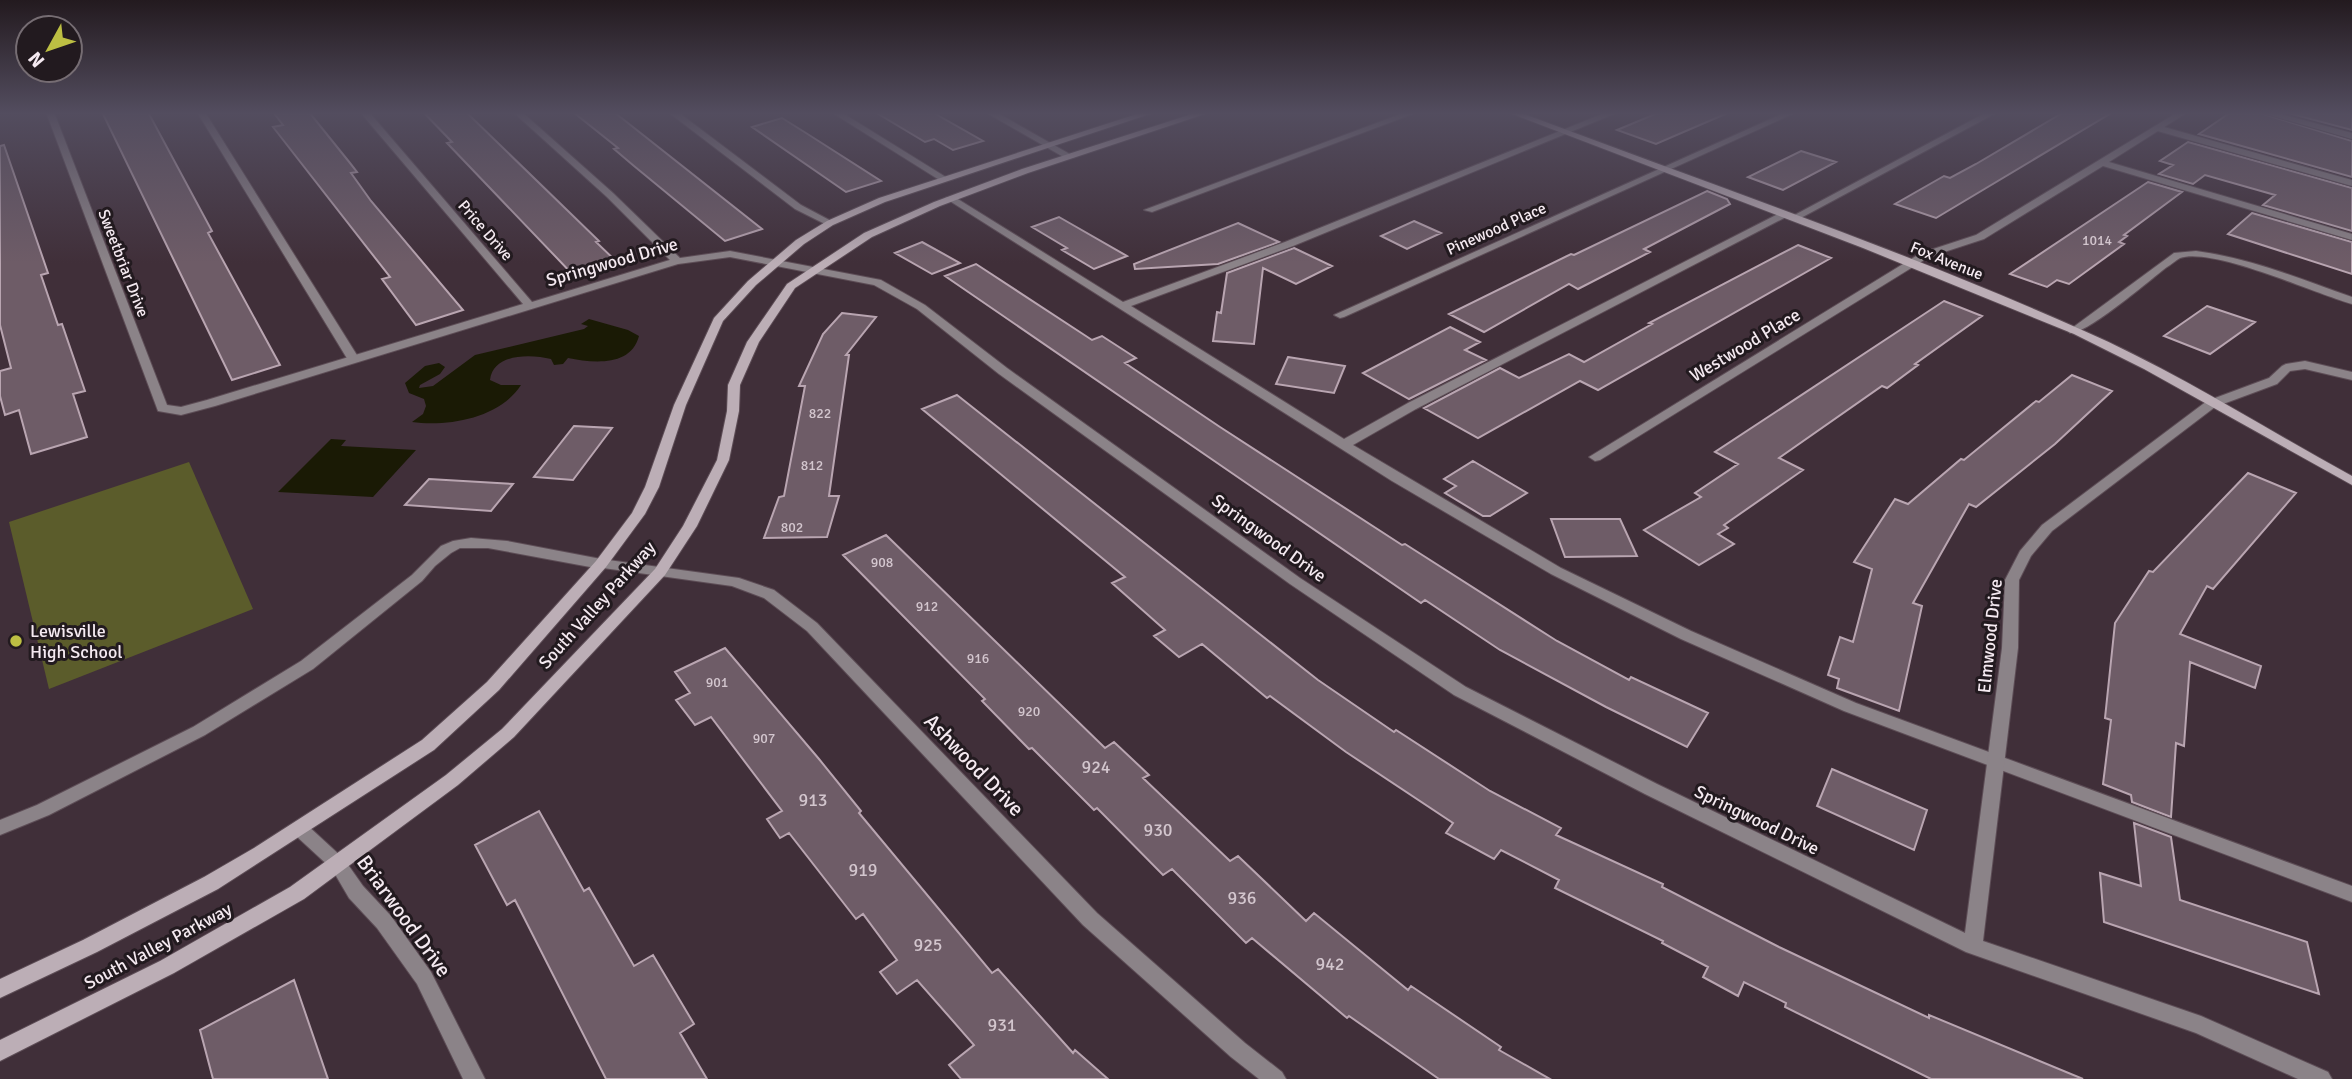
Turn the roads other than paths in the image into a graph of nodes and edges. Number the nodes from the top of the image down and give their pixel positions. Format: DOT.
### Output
graph roads {
  1 [pos="69,162"];
  2 [pos="232,162"];
  3 [pos="406,162"];
  4 [pos="573,162"];
  5 [pos="739,162"];
  6 [pos="917,162"];
  7 [pos="995,162"];
  8 [pos="1054,162"];
  9 [pos="1278,162"];
  10 [pos="1489,162"];
  11 [pos="1643,162"];
  12 [pos="1682,162"];
  13 [pos="1895,162"];
  14 [pos="2101,162"];
  15 [pos="2102,162"];
  16 [pos="2279,162"];
  17 [pos="1666,171"];
  18 [pos="944,179"];
  19 [pos="2352,183"];
  20 [pos="950,198"];
  21 [pos="1149,210"];
  22 [pos="1788,217"];
  23 [pos="830,223"];
  24 [pos="2352,237"];
  25 [pos="677,261"];
  26 [pos="778,262"];
  27 [pos="1913,263"];
  28 [pos="813,269"];
  29 [pos="2352,301"];
  30 [pos="530,306"];
  31 [pos="1122,306"];
  32 [pos="1340,315"];
  33 [pos="2074,331"];
  34 [pos="354,360"];
  35 [pos="2352,376"];
  36 [pos="2211,404"];
  37 [pos="181,411"];
  38 [pos="1344,445"];
  39 [pos="1595,457"];
  40 [pos="2352,481"];
  41 [pos="601,564"];
  42 [pos="660,572"];
  43 [pos="1996,764"];
  44 [pos="0,828"];
  45 [pos="300,828"];
  46 [pos="338,864"];
  47 [pos="2352,894"];
  48 [pos="1973,946"];
  49 [pos="0,989"];
  50 [pos="0,1051"];
  51 [pos="474,1079"];
  52 [pos="1275,1079"];
  53 [pos="2321,1079"];
  1 -- 37 [label="street, Sweetbriar Drive"];
  2 -- 34 [label="street"];
  3 -- 30 [label="street, Price Drive"];
  4 -- 25 [label="street"];
  5 -- 23 [label="street"];
  6 -- 18 [label="street"];
  7 -- 18 [label="main road, South Valley Parkway"];
  8 -- 20 [label="main road, South Valley Parkway"];
  9 -- 21 [label="street"];
  10 -- 31 [label="street"];
  11 -- 17 [label="main road, Fox Avenue"];
  12 -- 17 [label="street, Pinewood Place"];
  13 -- 22 [label="street"];
  14 -- 27 [label="street, Westwood Place"];
  15 -- 24 [label="street"];
  16 -- 19 [label="street"];
  17 -- 22 [label="main road, Fox Avenue"];
  17 -- 32 [label="street, Pinewood Place"];
  18 -- 23 [label="main road, South Valley Parkway"];
  20 -- 28 [label="main road, South Valley Parkway"];
  20 -- 31 [label="street"];
  22 -- 27 [label="main road, Fox Avenue"];
  22 -- 38 [label="street"];
  23 -- 26 [label="main road, South Valley Parkway"];
  25 -- 26 [label="street, Springwood Drive"];
  25 -- 30 [label="street, Springwood Drive"];
  26 -- 28 [label="street, Springwood Drive"];
  26 -- 41 [label="main road, South Valley Parkway"];
  27 -- 33 [label="main road, Fox Avenue"];
  27 -- 39 [label="street, Westwood Place"];
  28 -- 42 [label="main road, South Valley Parkway"];
  28 -- 48 [label="street, Springwood Drive"];
  29 -- 33 [label="street"];
  30 -- 34 [label="street, Springwood Drive"];
  31 -- 38 [label="street"];
  33 -- 36 [label="main road, Fox Avenue"];
  34 -- 37 [label="street, Springwood Drive"];
  35 -- 36 [label="street, Elmwood Drive"];
  36 -- 40 [label="main road, Fox Avenue"];
  36 -- 43 [label="street, Elmwood Drive"];
  38 -- 43 [label="street"];
  41 -- 42 [label="street, Ashwood Drive"];
  41 -- 44 [label="street, Ashwood Drive"];
  41 -- 45 [label="main road, South Valley Parkway"];
  42 -- 46 [label="main road, South Valley Parkway"];
  42 -- 52 [label="street, Ashwood Drive"];
  43 -- 47 [label="street"];
  43 -- 48 [label="street, Elmwood Drive"];
  45 -- 46 [label="street, Briarwood Drive"];
  45 -- 49 [label="main road, South Valley Parkway"];
  46 -- 50 [label="main road, South Valley Parkway"];
  46 -- 51 [label="street, Briarwood Drive"];
  48 -- 53 [label="street, Springwood Drive"];
}
